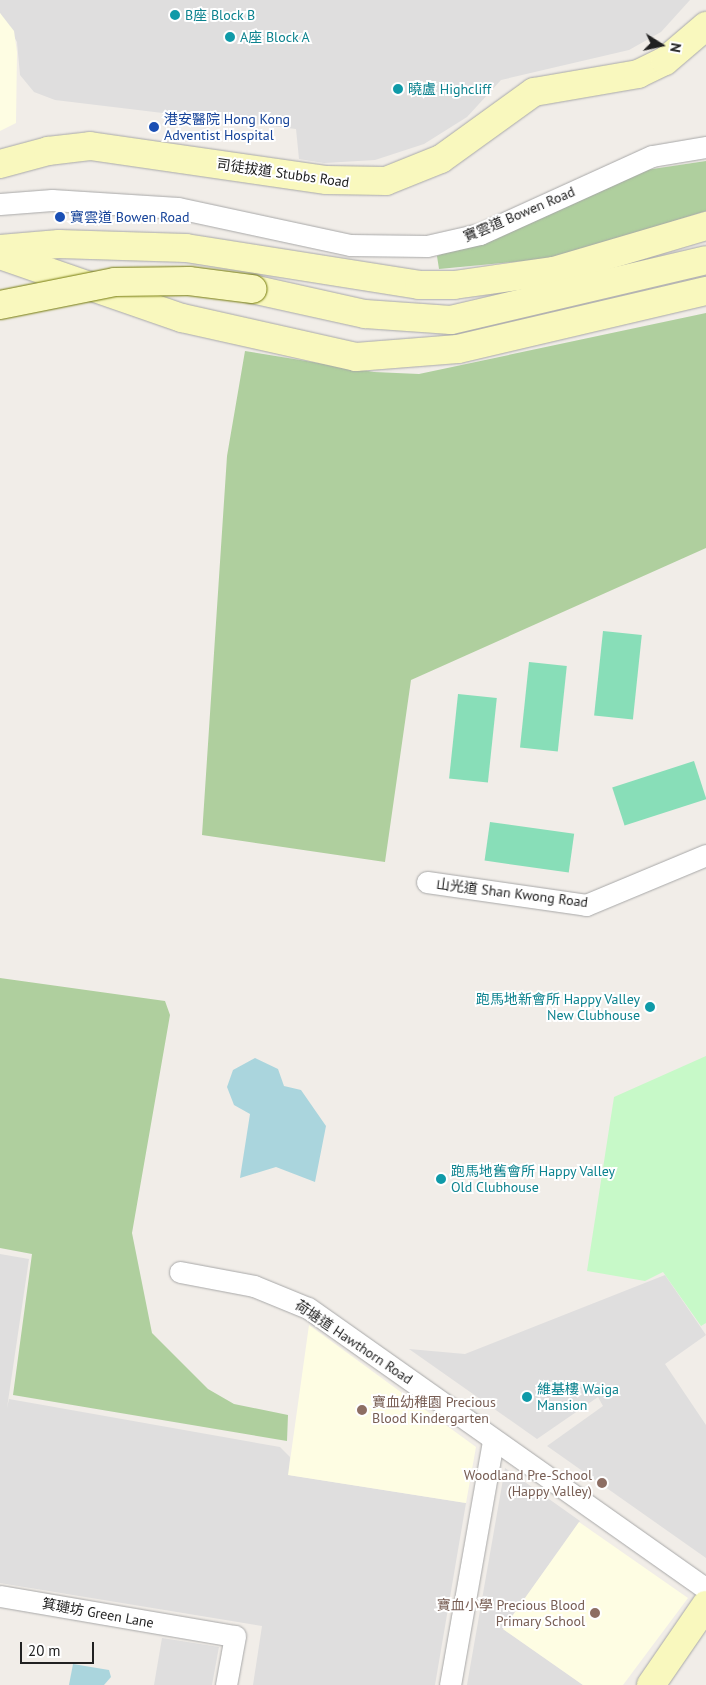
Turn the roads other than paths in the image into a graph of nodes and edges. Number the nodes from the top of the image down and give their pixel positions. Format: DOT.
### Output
graph roads {
  1 [pos="706,26"];
  2 [pos="706,147"];
  3 [pos="0,164"];
  4 [pos="0,204"];
  5 [pos="706,226"];
  6 [pos="0,249"];
  7 [pos="0,255"];
  8 [pos="706,260"];
  9 [pos="706,291"];
  10 [pos="0,304"];
  11 [pos="706,855"];
  12 [pos="427,882"];
  13 [pos="180,1272"];
  14 [pos="493,1441"];
  15 [pos="706,1589"];
  16 [pos="0,1596"];
  17 [pos="706,1605"];
  18 [pos="226,1685"];
  19 [pos="450,1685"];
  20 [pos="651,1685"];
  1 -- 3 [label="main road, 司徒拔道 Stubbs Road"];
  2 -- 4 [label="street, 寶雲道 Bowen Road"];
  5 -- 6 [label="main road"];
  7 -- 9 [label="main road"];
  8 -- 10 [label="main road, bridge"];
  11 -- 12 [label="street, 山光道 Shan Kwong Road"];
  13 -- 14 [label="street, 荷塘道 Hawthorn Road"];
  14 -- 15 [label="street, 荷塘道 Hawthorn Road"];
  14 -- 19 [label="street"];
  16 -- 18 [label="street, 箕璉坊 Green Lane"];
  17 -- 20 [label="main road"];
}
